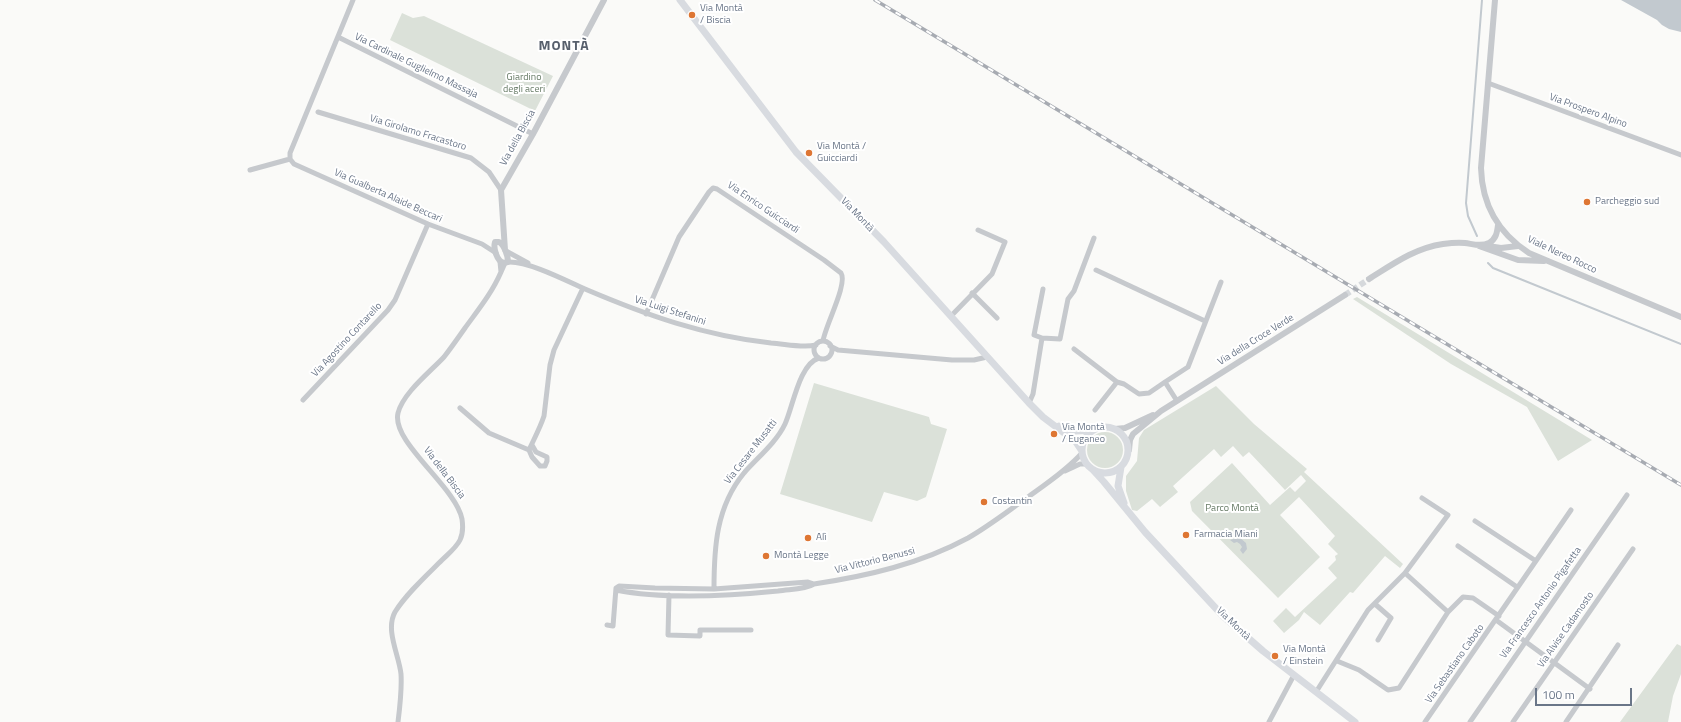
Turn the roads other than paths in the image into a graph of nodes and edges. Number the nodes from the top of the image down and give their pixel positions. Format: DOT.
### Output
graph roads {
  1 [pos="353,0"];
  2 [pos="604,0"];
  3 [pos="680,0"];
  4 [pos="1495,0"];
  5 [pos="338,37"];
  6 [pos="1488,83"];
  7 [pos="318,112"];
  8 [pos="533,134"];
  9 [pos="1681,155"];
  10 [pos="290,159"];
  11 [pos="250,170"];
  12 [pos="501,190"];
  13 [pos="428,224"];
  14 [pos="1498,225"];
  15 [pos="504,227"];
  16 [pos="978,230"];
  17 [pos="1094,238"];
  18 [pos="496,242"];
  19 [pos="482,244"];
  20 [pos="1480,245"];
  21 [pos="1518,246"];
  22 [pos="505,250"];
  23 [pos="496,253"];
  24 [pos="1506,256"];
  25 [pos="1545,261"];
  26 [pos="504,262"];
  27 [pos="540,269"];
  28 [pos="1096,270"];
  29 [pos="1369,279"];
  30 [pos="1221,282"];
  31 [pos="583,288"];
  32 [pos="1043,289"];
  33 [pos="972,293"];
  34 [pos="1345,295"];
  35 [pos="646,314"];
  36 [pos="951,316"];
  37 [pos="1681,317"];
  38 [pos="997,318"];
  39 [pos="1205,321"];
  40 [pos="1042,338"];
  41 [pos="823,341"];
  42 [pos="816,345"];
  43 [pos="802,346"];
  44 [pos="830,346"];
  45 [pos="1074,349"];
  46 [pos="838,350"];
  47 [pos="831,353"];
  48 [pos="817,355"];
  49 [pos="986,357"];
  50 [pos="1117,382"];
  51 [pos="1165,382"];
  52 [pos="303,400"];
  53 [pos="1177,401"];
  54 [pos="1029,403"];
  55 [pos="460,408"];
  56 [pos="1095,410"];
  57 [pos="1161,411"];
  58 [pos="1046,419"];
  59 [pos="1115,429"];
  60 [pos="1092,430"];
  61 [pos="1129,450"];
  62 [pos="1082,452"];
  63 [pos="1086,464"];
  64 [pos="1121,467"];
  65 [pos="1093,470"];
  66 [pos="1059,474"];
  67 [pos="1627,494"];
  68 [pos="1422,498"];
  69 [pos="1571,510"];
  70 [pos="1127,511"];
  71 [pos="1475,521"];
  72 [pos="1458,546"];
  73 [pos="1633,549"];
  74 [pos="1536,561"];
  75 [pos="1406,573"];
  76 [pos="814,584"];
  77 [pos="655,588"];
  78 [pos="1517,588"];
  79 [pos="616,589"];
  80 [pos="678,589"];
  81 [pos="714,589"];
  82 [pos="738,594"];
  83 [pos="669,595"];
  84 [pos="700,595"];
  85 [pos="1375,604"];
  86 [pos="1448,612"];
  87 [pos="1498,618"];
  88 [pos="607,625"];
  89 [pos="751,630"];
  90 [pos="1378,640"];
  91 [pos="1526,642"];
  92 [pos="1618,645"];
  93 [pos="1337,661"];
  94 [pos="1555,663"];
  95 [pos="1294,675"];
  96 [pos="1590,689"];
  97 [pos="1316,692"];
  98 [pos="398,722"];
  99 [pos="1269,722"];
  100 [pos="1355,722"];
  101 [pos="1426,722"];
  102 [pos="1470,722"];
  103 [pos="1513,722"];
  104 [pos="1566,722"];
  1 -- 5 [label="street"];
  2 -- 8 [label="street, Via della Biscia"];
  3 -- 36 [label="main road, Via Montà"];
  4 -- 6 [label="street, Viale Nereo Rocco"];
  5 -- 8 [label="street, Via Cardinale Guglielmo Massaja"];
  5 -- 10 [label="street"];
  6 -- 9 [label="street, Via Prospero Alpino"];
  6 -- 14 [label="street, Viale Nereo Rocco"];
  7 -- 12 [label="street, Via Girolamo Fracastoro"];
  8 -- 12 [label="street, Via della Biscia"];
  10 -- 11 [label="street"];
  10 -- 13 [label="street, Via Gualberta Alaide Beccari"];
  12 -- 15 [label="street, Via della Biscia"];
  13 -- 19 [label="street, Via Gualberta Alaide Beccari"];
  13 -- 52 [label="street, Via Agostino Contarello"];
  14 -- 20 [label="street"];
  14 -- 21 [label="street, Viale Nereo Rocco"];
  15 -- 18 [label="street"];
  15 -- 22 [label="street, Via della Biscia"];
  16 -- 33 [label="street"];
  17 -- 40 [label="street"];
  18 -- 19 [label="street, Via Gualberta Alaide Beccari"];
  18 -- 22 [label="street, Via della Biscia"];
  18 -- 23 [label="street, Via della Biscia"];
  19 -- 23 [label="street, Via Gualberta Alaide Beccari"];
  20 -- 21 [label="street"];
  20 -- 24 [label="street"];
  20 -- 29 [label="street"];
  21 -- 24 [label="street"];
  21 -- 25 [label="street, Viale Nereo Rocco"];
  22 -- 26 [label="street, Via della Biscia"];
  22 -- 27 [label="street, Via Luigi Stefanini"];
  23 -- 26 [label="street, Via della Biscia"];
  24 -- 25 [label="street"];
  25 -- 37 [label="street, Viale Nereo Rocco"];
  26 -- 27 [label="street, Via Luigi Stefanini"];
  26 -- 98 [label="street, Via della Biscia"];
  27 -- 31 [label="street, Via Luigi Stefanini"];
  28 -- 39 [label="street"];
  30 -- 39 [label="street"];
  31 -- 35 [label="street, Via Luigi Stefanini"];
  31 -- 55 [label="street"];
  32 -- 40 [label="street"];
  33 -- 36 [label="street"];
  33 -- 38 [label="street"];
  34 -- 53 [label="street, Via della Croce Verde"];
  35 -- 41 [label="street, Via Enrico Guicciardi"];
  35 -- 43 [label="street, Via Luigi Stefanini"];
  36 -- 49 [label="main road, Via Montà"];
  39 -- 51 [label="street"];
  40 -- 54 [label="street"];
  41 -- 42 [label="street, Via Luigi Stefanini"];
  41 -- 44 [label="street"];
  42 -- 43 [label="street, Via Luigi Stefanini"];
  42 -- 48 [label="street"];
  43 -- 48 [label="street, Via Luigi Stefanini"];
  44 -- 46 [label="street"];
  44 -- 47 [label="street"];
  45 -- 50 [label="street"];
  46 -- 47 [label="street"];
  46 -- 49 [label="street"];
  47 -- 48 [label="street"];
  48 -- 81 [label="street, Via Cesare Musatti"];
  49 -- 54 [label="main road, Via Montà"];
  50 -- 51 [label="street"];
  50 -- 56 [label="street"];
  51 -- 53 [label="street"];
  53 -- 57 [label="street, Via della Croce Verde"];
  54 -- 58 [label="main road, Via Montà"];
  57 -- 59 [label="street, Via della Croce Verde"];
  57 -- 61 [label="street, Via della Croce Verde"];
  58 -- 60 [label="main road, Via Montà"];
  58 -- 62 [label="main road, Via Montà"];
  59 -- 60 [label="main road, Via Montà"];
  59 -- 61 [label="main road"];
  60 -- 62 [label="main road"];
  61 -- 64 [label="main road, Via Montà"];
  62 -- 63 [label="main road, Via Montà"];
  62 -- 66 [label="street, Via Vittorio Benussi"];
  63 -- 65 [label="main road, Via Montà"];
  63 -- 66 [label="street, Via Vittorio Benussi"];
  64 -- 65 [label="main road"];
  64 -- 70 [label="main road, Via Montà"];
  65 -- 70 [label="main road, Via Montà"];
  66 -- 76 [label="street, Via Vittorio Benussi"];
  67 -- 91 [label="street, Via Francesco Antonio Pigafetta"];
  68 -- 75 [label="street"];
  69 -- 74 [label="street, Via Sebastiano Caboto"];
  70 -- 95 [label="main road, Via Montà"];
  71 -- 74 [label="street"];
  72 -- 78 [label="street"];
  73 -- 94 [label="street, Via Alvise Cadamosto"];
  74 -- 78 [label="street, Via Sebastiano Caboto"];
  75 -- 85 [label="street"];
  75 -- 86 [label="street"];
  76 -- 81 [label="street, Via Vittorio Benussi"];
  76 -- 82 [label="street, Via Vittorio Benussi"];
  77 -- 79 [label="street, Via Vittorio Benussi"];
  77 -- 80 [label="street, Via Vittorio Benussi"];
  77 -- 83 [label="street, Via Vittorio Benussi"];
  78 -- 87 [label="street, Via Sebastiano Caboto"];
  79 -- 83 [label="street, Via Vittorio Benussi"];
  79 -- 88 [label="street"];
  80 -- 81 [label="street, Via Vittorio Benussi"];
  80 -- 83 [label="street"];
  81 -- 82 [label="street, Via Vittorio Benussi"];
  81 -- 84 [label="street, Via Vittorio Benussi"];
  82 -- 84 [label="street, Via Vittorio Benussi"];
  83 -- 84 [label="street, Via Vittorio Benussi"];
  83 -- 89 [label="street"];
  85 -- 90 [label="street"];
  85 -- 93 [label="street"];
  86 -- 87 [label="street"];
  86 -- 93 [label="street"];
  87 -- 91 [label="street"];
  87 -- 101 [label="street, Via Sebastiano Caboto"];
  91 -- 94 [label="street"];
  91 -- 102 [label="street, Via Francesco Antonio Pigafetta"];
  92 -- 96 [label="street"];
  93 -- 97 [label="street"];
  94 -- 96 [label="street"];
  94 -- 103 [label="street, Via Alvise Cadamosto"];
  95 -- 97 [label="main road, Via Montà"];
  95 -- 99 [label="street"];
  96 -- 104 [label="street"];
  97 -- 100 [label="main road, Via Montà"];
}
